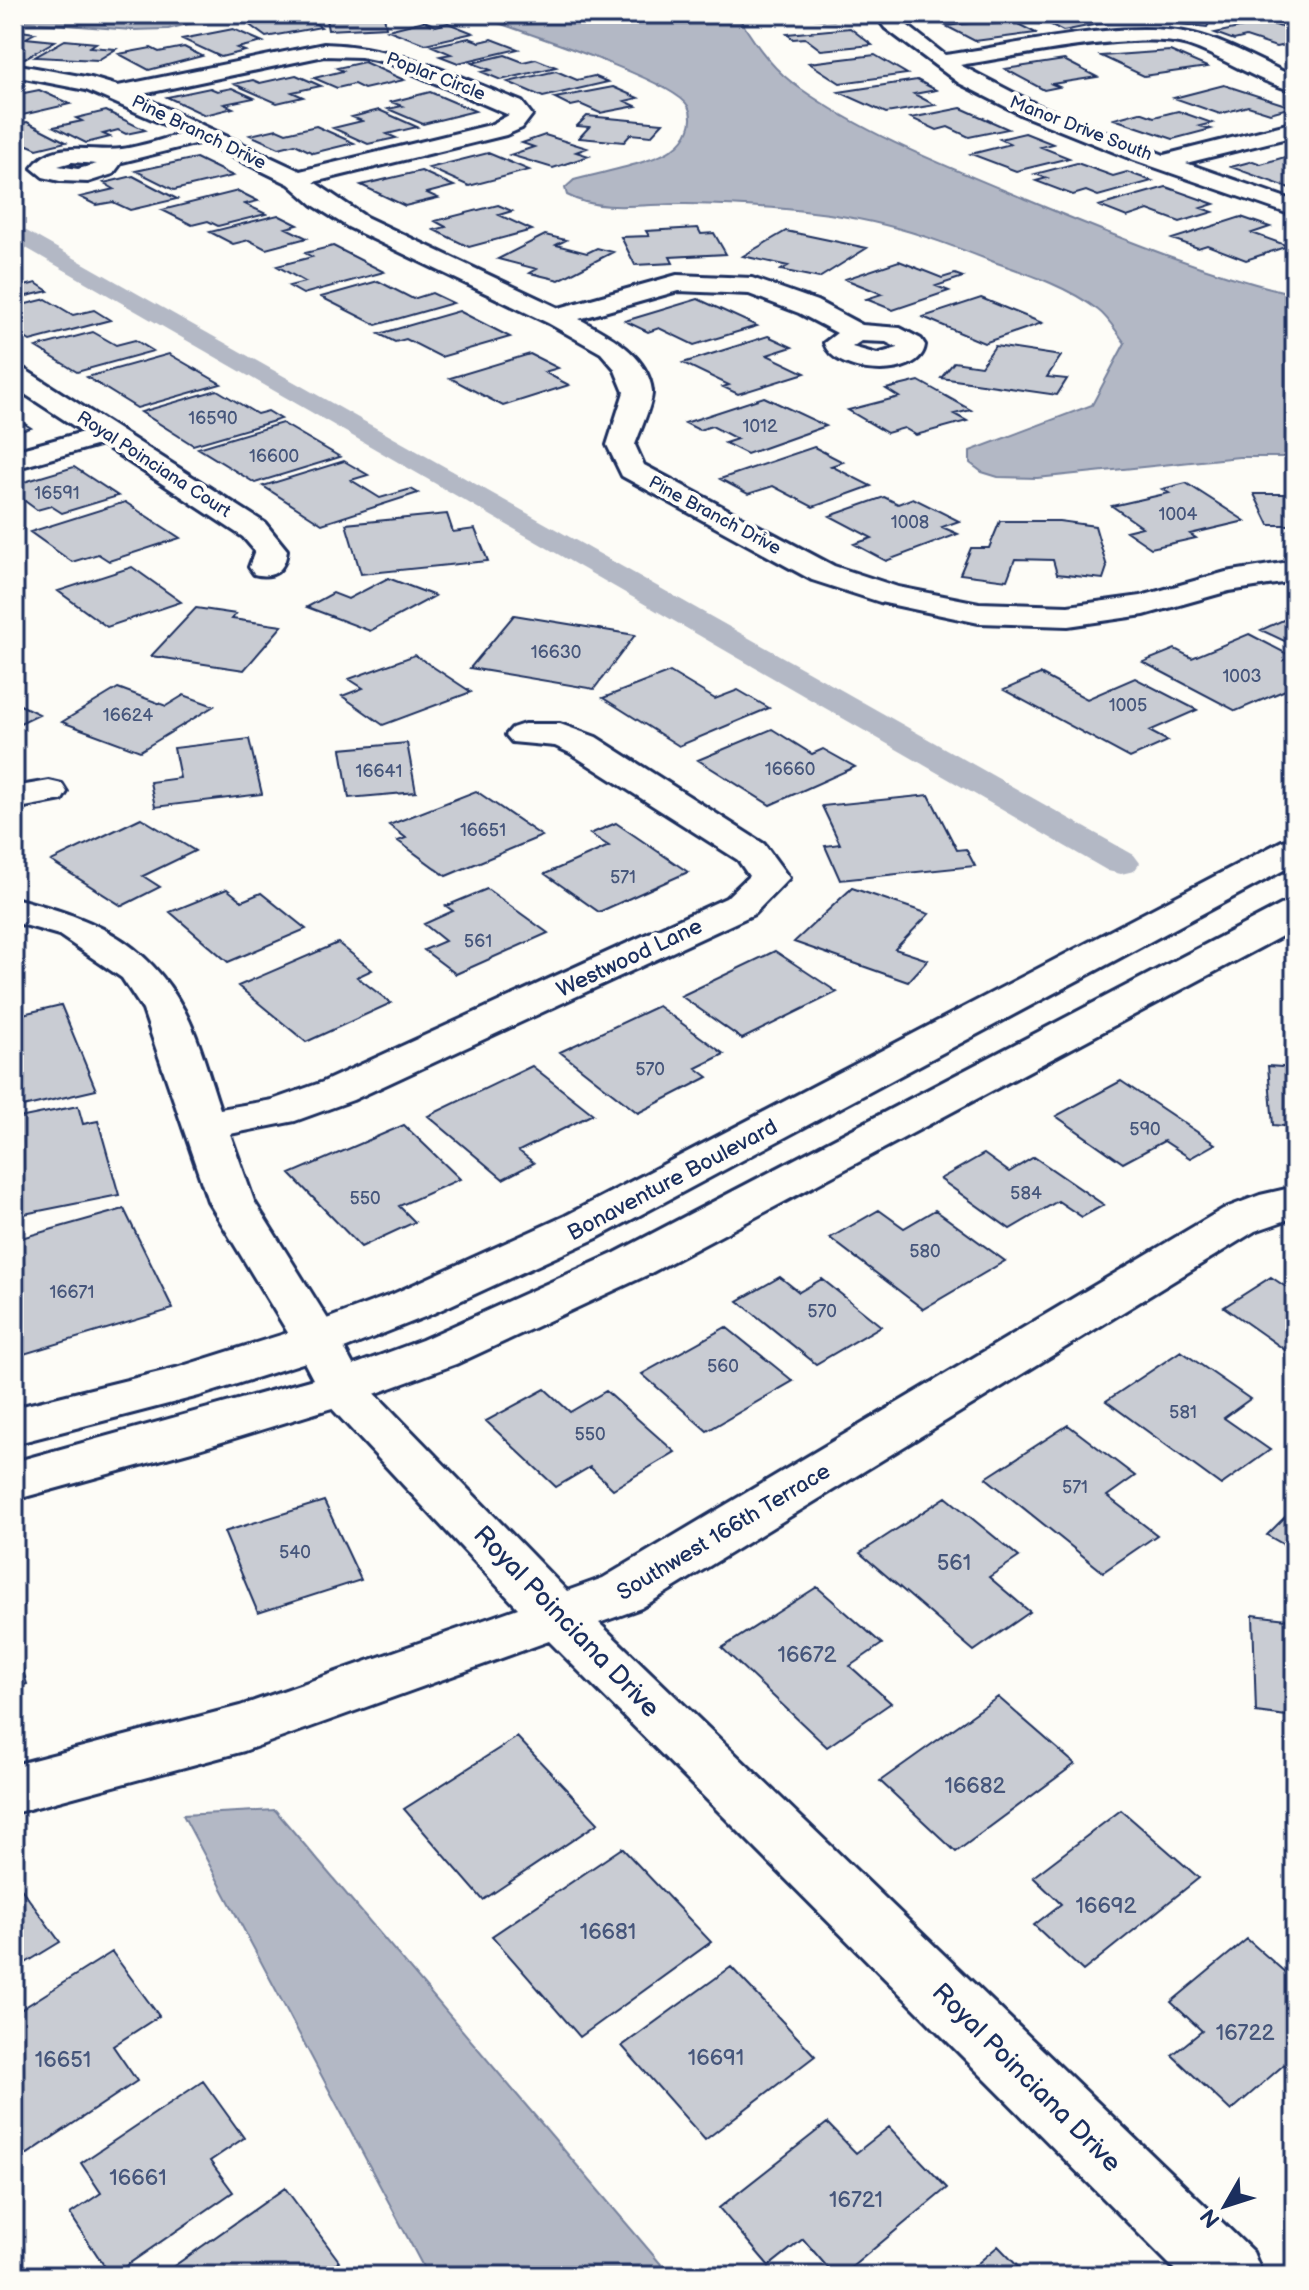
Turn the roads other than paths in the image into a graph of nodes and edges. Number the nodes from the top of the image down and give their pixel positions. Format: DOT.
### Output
graph roads {
  1 [pos="896,14"];
  2 [pos="940,62"];
  3 [pos="14,70"];
  4 [pos="1295,85"];
  5 [pos="117,93"];
  6 [pos="1295,129"];
  7 [pos="205,135"];
  8 [pos="107,158"];
  9 [pos="1166,161"];
  10 [pos="297,179"];
  11 [pos="1295,209"];
  12 [pos="557,317"];
  13 [pos="857,333"];
  14 [pos="14,375"];
  15 [pos="107,434"];
  16 [pos="14,460"];
  17 [pos="265,567"];
  18 [pos="1295,571"];
  19 [pos="524,735"];
  20 [pos="1295,849"];
  21 [pos="14,910"];
  22 [pos="1295,913"];
  23 [pos="206,1125"];
  24 [pos="1295,1202"];
  25 [pos="317,1341"];
  26 [pos="341,1388"];
  27 [pos="14,1426"];
  28 [pos="14,1481"];
  29 [pos="558,1616"];
  30 [pos="14,1789"];
  31 [pos="1229,2276"];
  1 -- 2 [label="street, Manor Drive South"];
  2 -- 4 [label="street"];
  2 -- 9 [label="street, Manor Drive South"];
  3 -- 5 [label="street, Pine Branch Drive"];
  5 -- 7 [label="street, Pine Branch Drive"];
  5 -- 10 [label="street, Poplar Circle"];
  6 -- 9 [label="street"];
  7 -- 8 [label="street"];
  7 -- 10 [label="street, Pine Branch Drive"];
  9 -- 11 [label="street, Manor Drive South"];
  10 -- 12 [label="street, Pine Branch Drive"];
  12 -- 13 [label="street"];
  12 -- 18 [label="street, Pine Branch Drive"];
  14 -- 15 [label="street, Royal Poinciana Court"];
  15 -- 16 [label="street"];
  15 -- 17 [label="street, Royal Poinciana Court"];
  19 -- 23 [label="street, Westwood Lane"];
  20 -- 25 [label="street, Bonaventure Boulevard"];
  21 -- 23 [label="street, Royal Poinciana Drive"];
  22 -- 26 [label="street"];
  23 -- 25 [label="street, Royal Poinciana Drive"];
  24 -- 29 [label="street, Southwest 166th Terrace"];
  25 -- 26 [label="street, Royal Poinciana Drive"];
  25 -- 27 [label="street, Bonaventure Boulevard"];
  26 -- 28 [label="street"];
  26 -- 29 [label="street, Royal Poinciana Drive"];
  29 -- 30 [label="street, Southwest 166th Terrace"];
  29 -- 31 [label="street, Royal Poinciana Drive"];
}
